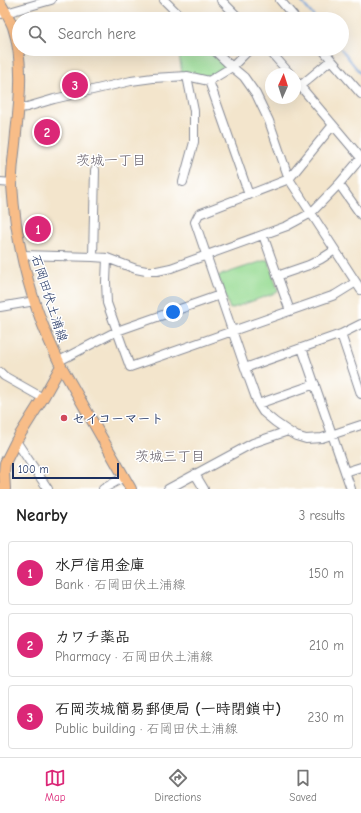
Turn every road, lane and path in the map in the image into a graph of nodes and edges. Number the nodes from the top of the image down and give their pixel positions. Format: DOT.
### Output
graph roads {
  1 [pos="51,0"];
  2 [pos="164,0"];
  3 [pos="280,0"];
  4 [pos="224,1"];
  5 [pos="0,3"];
  6 [pos="176,12"];
  7 [pos="234,12"];
  8 [pos="290,12"];
  9 [pos="3,13"];
  10 [pos="12,26"];
  11 [pos="18,56"];
  12 [pos="220,56"];
  13 [pos="243,56"];
  14 [pos="274,56"];
  15 [pos="328,56"];
  16 [pos="331,60"];
  17 [pos="232,67"];
  18 [pos="285,68"];
  19 [pos="187,76"];
  20 [pos="209,81"];
  21 [pos="301,81"];
  22 [pos="301,87"];
  23 [pos="361,94"];
  24 [pos="18,108"];
  25 [pos="333,125"];
  26 [pos="361,158"];
  27 [pos="94,170"];
  28 [pos="288,179"];
  29 [pos="0,182"];
  30 [pos="183,182"];
  31 [pos="12,183"];
  32 [pos="340,184"];
  33 [pos="248,195"];
  34 [pos="311,213"];
  35 [pos="361,215"];
  36 [pos="263,235"];
  37 [pos="335,250"];
  38 [pos="22,255"];
  39 [pos="206,256"];
  40 [pos="93,257"];
  41 [pos="107,258"];
  42 [pos="277,276"];
  43 [pos="356,282"];
  44 [pos="361,290"];
  45 [pos="220,295"];
  46 [pos="35,301"];
  47 [pos="0,307"];
  48 [pos="290,311"];
  49 [pos="361,324"];
  50 [pos="117,331"];
  51 [pos="233,331"];
  52 [pos="341,334"];
  53 [pos="302,348"];
  54 [pos="60,364"];
  55 [pos="245,368"];
  56 [pos="0,372"];
  57 [pos="315,384"];
  58 [pos="361,394"];
  59 [pos="43,398"];
  60 [pos="258,404"];
  61 [pos="361,425"];
  62 [pos="288,431"];
  63 [pos="332,435"];
  64 [pos="16,441"];
  65 [pos="361,467"];
  66 [pos="345,472"];
  67 [pos="195,474"];
  68 [pos="124,477"];
  69 [pos="5,489"];
  70 [pos="48,489"];
  71 [pos="103,489"];
  72 [pos="131,489"];
  73 [pos="168,489"];
  74 [pos="204,489"];
  75 [pos="351,489"];
  1 -- 9 [label="street"];
  2 -- 6 [label="street"];
  3 -- 8 [label="street"];
  4 -- 7 [label="street"];
  5 -- 9 [label="main road, 石岡田伏土浦線"];
  9 -- 10 [label="main road, 石岡田伏土浦線"];
  11 -- 24 [label="main road, 石岡田伏土浦線"];
  12 -- 17 [label="street"];
  13 -- 17 [label="street"];
  14 -- 18 [label="street"];
  15 -- 16 [label="street"];
  16 -- 21 [label="street"];
  16 -- 23 [label="street"];
  17 -- 20 [label="street"];
  17 -- 28 [label="street"];
  19 -- 20 [label="street"];
  19 -- 24 [label="street"];
  19 -- 30 [label="street"];
  20 -- 33 [label="street"];
  22 -- 25 [label="street"];
  24 -- 31 [label="main road, 石岡田伏土浦線"];
  25 -- 26 [label="street"];
  25 -- 28 [label="street"];
  26 -- 32 [label="street"];
  27 -- 40 [label="street"];
  28 -- 33 [label="street"];
  28 -- 34 [label="street"];
  29 -- 31 [label="street"];
  31 -- 38 [label="main road, 石岡田伏土浦線"];
  32 -- 34 [label="street"];
  32 -- 35 [label="street"];
  33 -- 39 [label="street"];
  34 -- 36 [label="street"];
  34 -- 37 [label="street"];
  36 -- 39 [label="street"];
  36 -- 42 [label="street"];
  37 -- 42 [label="street"];
  37 -- 43 [label="street"];
  38 -- 40 [label="street"];
  38 -- 46 [label="main road, 石岡田伏土浦線"];
  39 -- 41 [label="street"];
  39 -- 45 [label="street"];
  40 -- 41 [label="street"];
  41 -- 50 [label="street"];
  42 -- 48 [label="street"];
  43 -- 44 [label="street"];
  43 -- 48 [label="street"];
  45 -- 50 [label="street"];
  45 -- 51 [label="street"];
  46 -- 47 [label="street"];
  46 -- 54 [label="main road, 石岡田伏土浦線"];
  48 -- 51 [label="street"];
  49 -- 52 [label="street"];
  50 -- 51 [label="street"];
  50 -- 54 [label="street"];
  51 -- 55 [label="street"];
  52 -- 53 [label="street"];
  52 -- 58 [label="street"];
  53 -- 55 [label="street"];
  53 -- 57 [label="street"];
  54 -- 59 [label="main road"];
  54 -- 68 [label="main road, 石岡田伏土浦線"];
  55 -- 60 [label="street"];
  56 -- 59 [label="street"];
  57 -- 60 [label="street"];
  57 -- 63 [label="street"];
  59 -- 64 [label="main road"];
  60 -- 62 [label="street"];
  61 -- 63 [label="street"];
  62 -- 63 [label="street"];
  62 -- 67 [label="street"];
  63 -- 66 [label="street"];
  64 -- 69 [label="main road"];
  64 -- 70 [label="street"];
  65 -- 66 [label="street"];
  66 -- 75 [label="street"];
  67 -- 73 [label="street"];
  67 -- 74 [label="street"];
  68 -- 71 [label="street"];
  68 -- 72 [label="main road, 石岡田伏土浦線"];
}
